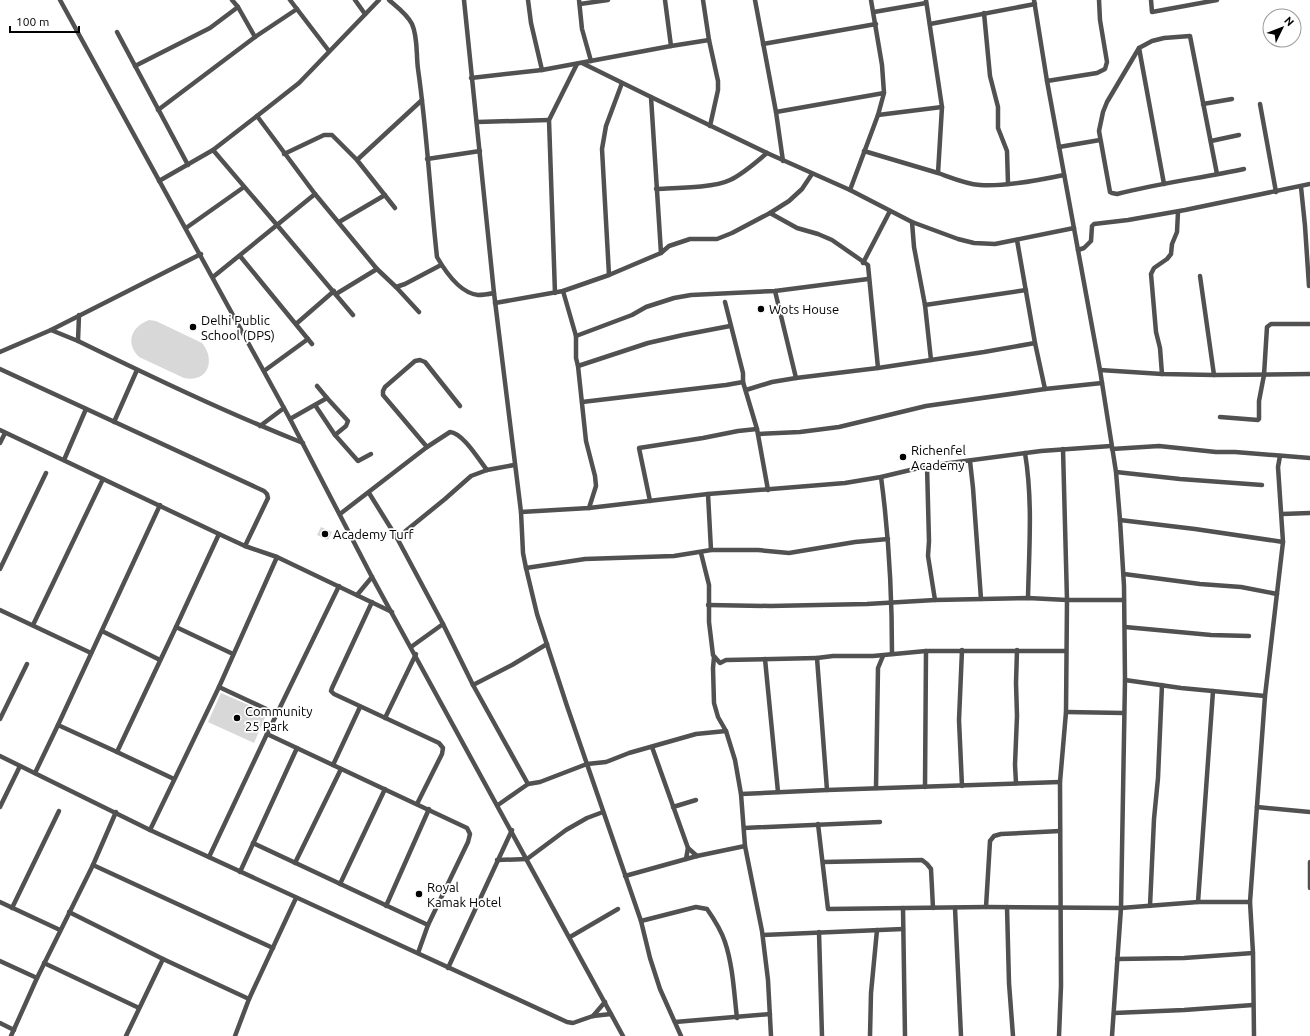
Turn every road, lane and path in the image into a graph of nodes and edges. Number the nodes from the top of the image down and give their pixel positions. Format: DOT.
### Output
graph roads {
  1 [pos="60,0"];
  2 [pos="232,0"];
  3 [pos="290,0"];
  4 [pos="356,0"];
  5 [pos="379,0"];
  6 [pos="389,0"];
  7 [pos="464,0"];
  8 [pos="528,0"];
  9 [pos="608,0"];
  10 [pos="664,0"];
  11 [pos="703,0"];
  12 [pos="755,0"];
  13 [pos="871,0"];
  14 [pos="1099,0"];
  15 [pos="1151,0"];
  16 [pos="1217,0"];
  17 [pos="926,1"];
  18 [pos="580,2"];
  19 [pos="1035,2"];
  20 [pos="238,7"];
  21 [pos="297,9"];
  22 [pos="874,12"];
  23 [pos="984,13"];
  24 [pos="365,14"];
  25 [pos="876,24"];
  26 [pos="930,24"];
  27 [pos="116,32"];
  28 [pos="255,38"];
  29 [pos="709,40"];
  30 [pos="763,44"];
  31 [pos="671,46"];
  32 [pos="1139,48"];
  33 [pos="329,51"];
  34 [pos="591,61"];
  35 [pos="579,63"];
  36 [pos="135,66"];
  37 [pos="542,70"];
  38 [pos="471,78"];
  39 [pos="1047,81"];
  40 [pos="622,83"];
  41 [pos="884,93"];
  42 [pos="651,98"];
  43 [pos="1232,99"];
  44 [pos="422,100"];
  45 [pos="1203,104"];
  46 [pos="1260,104"];
  47 [pos="942,107"];
  48 [pos="158,110"];
  49 [pos="776,112"];
  50 [pos="878,115"];
  51 [pos="257,116"];
  52 [pos="549,120"];
  53 [pos="476,122"];
  54 [pos="710,126"];
  55 [pos="1239,135"];
  56 [pos="1100,140"];
  57 [pos="1210,141"];
  58 [pos="1059,147"];
  59 [pos="213,150"];
  60 [pos="480,151"];
  61 [pos="864,151"];
  62 [pos="767,153"];
  63 [pos="284,154"];
  64 [pos="427,159"];
  65 [pos="357,160"];
  66 [pos="783,161"];
  67 [pos="188,165"];
  68 [pos="1244,169"];
  69 [pos="938,173"];
  70 [pos="812,174"];
  71 [pos="1217,174"];
  72 [pos="1064,175"];
  73 [pos="160,182"];
  74 [pos="1008,184"];
  75 [pos="1164,184"];
  76 [pos="1310,184"];
  77 [pos="244,187"];
  78 [pos="1302,187"];
  79 [pos="656,190"];
  80 [pos="850,190"];
  81 [pos="1276,192"];
  82 [pos="315,194"];
  83 [pos="385,195"];
  84 [pos="395,208"];
  85 [pos="890,211"];
  86 [pos="1178,212"];
  87 [pos="770,213"];
  88 [pos="338,222"];
  89 [pos="912,222"];
  90 [pos="277,225"];
  91 [pos="1308,225"];
  92 [pos="186,228"];
  93 [pos="1074,228"];
  94 [pos="1017,240"];
  95 [pos="1078,250"];
  96 [pos="661,253"];
  97 [pos="201,254"];
  98 [pos="240,256"];
  99 [pos="864,263"];
  100 [pos="441,265"];
  101 [pos="377,269"];
  102 [pos="609,275"];
  103 [pos="1200,276"];
  104 [pos="213,277"];
  105 [pos="868,279"];
  106 [pos="1309,286"];
  107 [pos="396,287"];
  108 [pos="1026,290"];
  109 [pos="563,291"];
  110 [pos="775,291"];
  111 [pos="335,292"];
  112 [pos="555,292"];
  113 [pos="494,293"];
  114 [pos="725,302"];
  115 [pos="495,303"];
  116 [pos="924,305"];
  117 [pos="419,312"];
  118 [pos="79,315"];
  119 [pos="354,315"];
  120 [pos="296,324"];
  121 [pos="1310,324"];
  122 [pos="730,326"];
  123 [pos="51,330"];
  124 [pos="576,336"];
  125 [pos="308,339"];
  126 [pos="78,341"];
  127 [pos="1034,343"];
  128 [pos="312,344"];
  129 [pos="0,352"];
  130 [pos="931,360"];
  131 [pos="578,366"];
  132 [pos="878,368"];
  133 [pos="0,369"];
  134 [pos="137,370"];
  135 [pos="1100,370"];
  136 [pos="264,371"];
  137 [pos="1162,374"];
  138 [pos="1310,374"];
  139 [pos="1214,375"];
  140 [pos="1264,375"];
  141 [pos="796,378"];
  142 [pos="743,382"];
  143 [pos="1102,383"];
  144 [pos="317,386"];
  145 [pos="1046,389"];
  146 [pos="746,390"];
  147 [pos="327,398"];
  148 [pos="582,402"];
  149 [pos="314,405"];
  150 [pos="460,406"];
  151 [pos="284,408"];
  152 [pos="86,409"];
  153 [pos="1220,417"];
  154 [pos="290,419"];
  155 [pos="114,422"];
  156 [pos="260,426"];
  157 [pos="2,431"];
  158 [pos="757,432"];
  159 [pos="335,435"];
  160 [pos="0,443"];
  161 [pos="303,443"];
  162 [pos="427,447"];
  163 [pos="1111,448"];
  164 [pos="1063,449"];
  165 [pos="1025,453"];
  166 [pos="371,454"];
  167 [pos="1280,456"];
  168 [pos="1310,458"];
  169 [pos="64,460"];
  170 [pos="970,461"];
  171 [pos="514,465"];
  172 [pos="927,466"];
  173 [pos="487,470"];
  174 [pos="1116,472"];
  175 [pos="46,473"];
  176 [pos="881,477"];
  177 [pos="103,479"];
  178 [pos="1262,485"];
  179 [pos="768,490"];
  180 [pos="369,493"];
  181 [pos="708,494"];
  182 [pos="650,501"];
  183 [pos="160,505"];
  184 [pos="589,508"];
  185 [pos="521,512"];
  186 [pos="1310,513"];
  187 [pos="340,514"];
  188 [pos="1282,514"];
  189 [pos="1120,520"];
  190 [pos="219,534"];
  191 [pos="397,538"];
  192 [pos="888,539"];
  193 [pos="1283,542"];
  194 [pos="245,546"];
  195 [pos="711,550"];
  196 [pos="701,553"];
  197 [pos="277,557"];
  198 [pos="526,568"];
  199 [pos="0,569"];
  200 [pos="1124,574"];
  201 [pos="372,577"];
  202 [pos="339,586"];
  203 [pos="1277,594"];
  204 [pos="357,595"];
  205 [pos="1028,598"];
  206 [pos="981,599"];
  207 [pos="935,600"];
  208 [pos="1066,600"];
  209 [pos="1124,600"];
  210 [pos="372,602"];
  211 [pos="892,603"];
  212 [pos="708,606"];
  213 [pos="0,610"];
  214 [pos="392,612"];
  215 [pos="443,624"];
  216 [pos="32,625"];
  217 [pos="176,627"];
  218 [pos="1125,627"];
  219 [pos="102,631"];
  220 [pos="1249,636"];
  221 [pos="547,644"];
  222 [pos="411,647"];
  223 [pos="962,650"];
  224 [pos="1017,650"];
  225 [pos="926,651"];
  226 [pos="1065,651"];
  227 [pos="91,653"];
  228 [pos="233,654"];
  229 [pos="416,654"];
  230 [pos="892,654"];
  231 [pos="873,656"];
  232 [pos="883,656"];
  233 [pos="714,657"];
  234 [pos="817,658"];
  235 [pos="765,659"];
  236 [pos="160,660"];
  237 [pos="720,663"];
  238 [pos="27,664"];
  239 [pos="878,668"];
  240 [pos="713,673"];
  241 [pos="1125,680"];
  242 [pos="473,685"];
  243 [pos="1162,685"];
  244 [pos="219,687"];
  245 [pos="1213,691"];
  246 [pos="1265,696"];
  247 [pos="360,707"];
  248 [pos="1066,712"];
  249 [pos="1124,713"];
  250 [pos="276,714"];
  251 [pos="385,718"];
  252 [pos="0,719"];
  253 [pos="58,725"];
  254 [pos="726,731"];
  255 [pos="267,734"];
  256 [pos="652,747"];
  257 [pos="297,748"];
  258 [pos="117,752"];
  259 [pos="0,756"];
  260 [pos="587,764"];
  261 [pos="333,765"];
  262 [pos="20,766"];
  263 [pos="341,769"];
  264 [pos="35,773"];
  265 [pos="174,779"];
  266 [pos="1060,782"];
  267 [pos="1016,783"];
  268 [pos="528,784"];
  269 [pos="962,786"];
  270 [pos="925,787"];
  271 [pos="876,788"];
  272 [pos="385,789"];
  273 [pos="827,790"];
  274 [pos="778,792"];
  275 [pos="741,794"];
  276 [pos="696,800"];
  277 [pos="417,804"];
  278 [pos="0,806"];
  279 [pos="498,806"];
  280 [pos="673,807"];
  281 [pos="1257,807"];
  282 [pos="429,809"];
  283 [pos="59,811"];
  284 [pos="116,812"];
  285 [pos="604,812"];
  286 [pos="1310,812"];
  287 [pos="880,822"];
  288 [pos="818,824"];
  289 [pos="744,828"];
  290 [pos="150,830"];
  291 [pos="512,830"];
  292 [pos="1060,831"];
  293 [pos="253,843"];
  294 [pos="745,846"];
  295 [pos="688,848"];
  296 [pos="696,856"];
  297 [pos="209,857"];
  298 [pos="527,859"];
  299 [pos="686,859"];
  300 [pos="497,860"];
  301 [pos="823,862"];
  302 [pos="1310,862"];
  303 [pos="295,863"];
  304 [pos="93,865"];
  305 [pos="240,872"];
  306 [pos="625,876"];
  307 [pos="340,884"];
  308 [pos="1310,888"];
  309 [pos="296,898"];
  310 [pos="0,902"];
  311 [pos="1198,902"];
  312 [pos="1250,902"];
  313 [pos="386,906"];
  314 [pos="1150,906"];
  315 [pos="986,907"];
  316 [pos="1007,907"];
  317 [pos="12,908"];
  318 [pos="903,908"];
  319 [pos="933,908"];
  320 [pos="955,908"];
  321 [pos="1061,908"];
  322 [pos="1121,908"];
  323 [pos="618,909"];
  324 [pos="69,912"];
  325 [pos="641,921"];
  326 [pos="428,925"];
  327 [pos="903,929"];
  328 [pos="60,930"];
  329 [pos="877,930"];
  330 [pos="819,932"];
  331 [pos="763,935"];
  332 [pos="570,937"];
  333 [pos="273,948"];
  334 [pos="418,953"];
  335 [pos="1253,953"];
  336 [pos="163,959"];
  337 [pos="1117,959"];
  338 [pos="0,961"];
  339 [pos="44,963"];
  340 [pos="448,968"];
  341 [pos="37,978"];
  342 [pos="249,999"];
  343 [pos="605,1002"];
  344 [pos="1253,1005"];
  345 [pos="139,1008"];
  346 [pos="1114,1012"];
  347 [pos="612,1014"];
  348 [pos="770,1014"];
  349 [pos="593,1016"];
  350 [pos="737,1018"];
  351 [pos="675,1022"];
  352 [pos="0,1023"];
  353 [pos="14,1030"];
  354 [pos="11,1036"];
  355 [pos="126,1036"];
  356 [pos="235,1036"];
  357 [pos="623,1036"];
  358 [pos="681,1036"];
  359 [pos="771,1036"];
  360 [pos="822,1036"];
  361 [pos="870,1036"];
  362 [pos="904,1036"];
  363 [pos="961,1036"];
  364 [pos="1012,1036"];
  365 [pos="1059,1036"];
  366 [pos="1112,1036"];
  367 [pos="1254,1036"];
  1 -- 73 [label="street"];
  2 -- 20 [label="street"];
  3 -- 21 [label="street"];
  4 -- 24 [label="street"];
  5 -- 24 [label="street"];
  6 -- 44 [label="street"];
  7 -- 38 [label="street"];
  8 -- 37 [label="street"];
  9 -- 18 [label="street"];
  10 -- 31 [label="street"];
  11 -- 29 [label="street"];
  12 -- 30 [label="street"];
  13 -- 22 [label="street"];
  14 -- 39 [label="street"];
  15 -- 16 [label="street"];
  17 -- 22 [label="street"];
  17 -- 26 [label="street"];
  18 -- 34 [label="street"];
  19 -- 23 [label="street"];
  19 -- 39 [label="street"];
  20 -- 28 [label="street"];
  20 -- 36 [label="street"];
  21 -- 28 [label="street"];
  21 -- 33 [label="street"];
  22 -- 25 [label="street"];
  23 -- 26 [label="street"];
  23 -- 74 [label="street"];
  24 -- 33 [label="street"];
  25 -- 30 [label="street"];
  25 -- 41 [label="street"];
  26 -- 47 [label="street"];
  27 -- 36 [label="street"];
  28 -- 48 [label="street"];
  29 -- 31 [label="street"];
  29 -- 54 [label="street"];
  30 -- 49 [label="street"];
  31 -- 34 [label="street"];
  32 -- 45 [label="street"];
  32 -- 56 [label="street"];
  32 -- 75 [label="street"];
  33 -- 51 [label="street"];
  34 -- 35 [label="street"];
  35 -- 37 [label="street"];
  35 -- 40 [label="street"];
  35 -- 52 [label="street"];
  36 -- 48 [label="street"];
  37 -- 38 [label="street"];
  38 -- 53 [label="street"];
  39 -- 58 [label="street"];
  40 -- 42 [label="street"];
  40 -- 102 [label="street"];
  41 -- 49 [label="street"];
  41 -- 50 [label="street"];
  42 -- 54 [label="street"];
  42 -- 79 [label="street"];
  43 -- 45 [label="street"];
  44 -- 64 [label="street"];
  44 -- 65 [label="street"];
  45 -- 57 [label="street"];
  46 -- 81 [label="street"];
  47 -- 50 [label="street"];
  47 -- 69 [label="street"];
  48 -- 67 [label="street"];
  49 -- 66 [label="street"];
  50 -- 61 [label="street"];
  51 -- 59 [label="street"];
  51 -- 63 [label="street"];
  52 -- 53 [label="street"];
  52 -- 112 [label="street"];
  53 -- 60 [label="street"];
  54 -- 62 [label="street"];
  55 -- 57 [label="street"];
  56 -- 58 [label="street"];
  56 -- 75 [label="street"];
  57 -- 71 [label="street"];
  58 -- 72 [label="street"];
  59 -- 67 [label="street"];
  59 -- 77 [label="street"];
  60 -- 64 [label="street"];
  60 -- 113 [label="street"];
  61 -- 69 [label="street"];
  61 -- 80 [label="street"];
  62 -- 66 [label="street"];
  62 -- 79 [label="street"];
  63 -- 65 [label="street"];
  63 -- 82 [label="street"];
  64 -- 100 [label="street"];
  65 -- 83 [label="street"];
  66 -- 70 [label="street"];
  67 -- 73 [label="street"];
  68 -- 71 [label="street"];
  69 -- 74 [label="street"];
  70 -- 80 [label="street"];
  70 -- 87 [label="street"];
  71 -- 75 [label="street"];
  72 -- 74 [label="street"];
  72 -- 93 [label="street"];
  73 -- 92 [label="street"];
  76 -- 78 [label="street"];
  77 -- 90 [label="street"];
  77 -- 92 [label="street"];
  78 -- 81 [label="street"];
  78 -- 91 [label="street"];
  79 -- 96 [label="street"];
  80 -- 85 [label="street"];
  81 -- 86 [label="street"];
  82 -- 88 [label="street"];
  82 -- 90 [label="street"];
  83 -- 84 [label="street"];
  83 -- 88 [label="street"];
  85 -- 89 [label="street"];
  85 -- 99 [label="street"];
  86 -- 95 [label="street"];
  86 -- 137 [label="street"];
  87 -- 96 [label="street"];
  87 -- 99 [label="street"];
  88 -- 101 [label="street"];
  89 -- 94 [label="street"];
  89 -- 116 [label="street"];
  90 -- 98 [label="street"];
  90 -- 111 [label="street"];
  91 -- 106 [label="street"];
  92 -- 97 [label="street"];
  93 -- 94 [label="street"];
  93 -- 95 [label="street"];
  94 -- 108 [label="street"];
  95 -- 135 [label="street"];
  96 -- 102 [label="street"];
  97 -- 104 [label="street"];
  97 -- 118 [label="street"];
  98 -- 104 [label="street"];
  98 -- 120 [label="street"];
  99 -- 105 [label="street"];
  100 -- 107 [label="street"];
  100 -- 113 [label="street"];
  101 -- 107 [label="street"];
  101 -- 111 [label="street"];
  102 -- 109 [label="street"];
  103 -- 139 [label="street"];
  104 -- 136 [label="street"];
  105 -- 110 [label="street"];
  105 -- 132 [label="street"];
  107 -- 117 [label="street"];
  108 -- 116 [label="street"];
  108 -- 127 [label="street"];
  109 -- 112 [label="street"];
  109 -- 124 [label="street"];
  110 -- 124 [label="street"];
  110 -- 141 [label="street"];
  111 -- 119 [label="street"];
  111 -- 120 [label="street"];
  112 -- 115 [label="street"];
  113 -- 115 [label="street"];
  114 -- 122 [label="street"];
  115 -- 171 [label="street"];
  116 -- 130 [label="street"];
  118 -- 123 [label="street"];
  118 -- 126 [label="street"];
  120 -- 125 [label="street"];
  121 -- 140 [label="street"];
  122 -- 131 [label="street"];
  122 -- 142 [label="street"];
  123 -- 126 [label="street"];
  123 -- 129 [label="street"];
  124 -- 131 [label="street"];
  125 -- 128 [label="street"];
  125 -- 136 [label="street"];
  126 -- 134 [label="street"];
  127 -- 130 [label="street"];
  127 -- 145 [label="street"];
  130 -- 132 [label="street"];
  131 -- 148 [label="street"];
  132 -- 141 [label="street"];
  133 -- 152 [label="street"];
  134 -- 155 [label="street"];
  134 -- 156 [label="street"];
  135 -- 137 [label="street"];
  135 -- 143 [label="street"];
  136 -- 151 [label="street"];
  137 -- 139 [label="street"];
  138 -- 140 [label="street"];
  139 -- 140 [label="street"];
  140 -- 153 [label="street"];
  141 -- 146 [label="street"];
  142 -- 146 [label="street"];
  142 -- 148 [label="street"];
  143 -- 145 [label="street"];
  143 -- 163 [label="street"];
  144 -- 147 [label="street"];
  145 -- 158 [label="street"];
  146 -- 158 [label="street"];
  147 -- 149 [label="street"];
  147 -- 159 [label="street"];
  148 -- 184 [label="street"];
  149 -- 154 [label="street"];
  149 -- 159 [label="street"];
  150 -- 162 [label="street"];
  151 -- 154 [label="street"];
  151 -- 156 [label="street"];
  152 -- 155 [label="street"];
  152 -- 169 [label="street"];
  154 -- 161 [label="street"];
  155 -- 194 [label="street"];
  156 -- 161 [label="street"];
  157 -- 160 [label="street"];
  157 -- 169 [label="street"];
  158 -- 179 [label="street"];
  158 -- 182 [label="street"];
  159 -- 166 [label="street"];
  161 -- 187 [label="street"];
  162 -- 173 [label="street"];
  162 -- 180 [label="street"];
  163 -- 164 [label="street"];
  163 -- 167 [label="street"];
  163 -- 174 [label="street"];
  164 -- 165 [label="street"];
  164 -- 208 [label="street"];
  165 -- 170 [label="street"];
  165 -- 205 [label="street"];
  167 -- 168 [label="street"];
  167 -- 188 [label="street"];
  169 -- 177 [label="street"];
  170 -- 172 [label="street"];
  170 -- 206 [label="street"];
  171 -- 173 [label="street"];
  171 -- 185 [label="street"];
  172 -- 176 [label="street"];
  172 -- 207 [label="street"];
  173 -- 191 [label="street"];
  174 -- 178 [label="street"];
  174 -- 189 [label="street"];
  175 -- 199 [label="street"];
  176 -- 179 [label="street"];
  176 -- 192 [label="street"];
  177 -- 183 [label="street"];
  177 -- 216 [label="street"];
  179 -- 181 [label="street"];
  180 -- 187 [label="street"];
  180 -- 191 [label="street"];
  181 -- 182 [label="street"];
  181 -- 195 [label="street"];
  182 -- 184 [label="street"];
  183 -- 190 [label="street"];
  183 -- 219 [label="street"];
  184 -- 185 [label="street"];
  185 -- 198 [label="street"];
  186 -- 188 [label="street"];
  187 -- 201 [label="street"];
  188 -- 193 [label="street"];
  189 -- 193 [label="street"];
  189 -- 200 [label="street"];
  190 -- 194 [label="street"];
  190 -- 217 [label="street"];
  191 -- 215 [label="street"];
  192 -- 195 [label="street"];
  192 -- 211 [label="street"];
  193 -- 203 [label="street"];
  194 -- 197 [label="street"];
  195 -- 196 [label="street"];
  196 -- 198 [label="street"];
  196 -- 212 [label="street"];
  197 -- 202 [label="street"];
  197 -- 228 [label="street"];
  198 -- 221 [label="street"];
  200 -- 203 [label="street"];
  200 -- 209 [label="street"];
  201 -- 204 [label="street"];
  201 -- 214 [label="street"];
  202 -- 204 [label="street"];
  202 -- 250 [label="street"];
  203 -- 246 [label="street"];
  204 -- 210 [label="street"];
  205 -- 206 [label="street"];
  205 -- 208 [label="street"];
  206 -- 207 [label="street"];
  207 -- 211 [label="street"];
  208 -- 209 [label="street"];
  208 -- 226 [label="street"];
  209 -- 218 [label="street"];
  210 -- 214 [label="street"];
  210 -- 247 [label="street"];
  211 -- 212 [label="street"];
  211 -- 230 [label="street"];
  212 -- 233 [label="street"];
  213 -- 216 [label="street"];
  214 -- 222 [label="street"];
  215 -- 222 [label="street"];
  215 -- 242 [label="street"];
  216 -- 227 [label="street"];
  217 -- 228 [label="street"];
  217 -- 236 [label="street"];
  218 -- 220 [label="street"];
  218 -- 241 [label="street"];
  219 -- 227 [label="street"];
  219 -- 236 [label="street"];
  221 -- 242 [label="street"];
  221 -- 260 [label="street"];
  222 -- 229 [label="street"];
  223 -- 224 [label="street"];
  223 -- 225 [label="street"];
  223 -- 269 [label="street"];
  224 -- 226 [label="street"];
  224 -- 267 [label="street"];
  225 -- 230 [label="street"];
  225 -- 270 [label="street"];
  226 -- 248 [label="street"];
  227 -- 253 [label="street"];
  228 -- 244 [label="street"];
  229 -- 251 [label="street"];
  229 -- 279 [label="street"];
  230 -- 232 [label="street"];
  231 -- 232 [label="street"];
  231 -- 234 [label="street"];
  231 -- 239 [label="street"];
  232 -- 239 [label="street"];
  233 -- 237 [label="street"];
  233 -- 240 [label="street"];
  234 -- 235 [label="street"];
  234 -- 273 [label="street"];
  235 -- 237 [label="street"];
  235 -- 274 [label="street"];
  236 -- 258 [label="street"];
  237 -- 240 [label="street"];
  238 -- 252 [label="street"];
  239 -- 271 [label="street"];
  240 -- 254 [label="street"];
  241 -- 243 [label="street"];
  241 -- 249 [label="street"];
  242 -- 268 [label="street"];
  243 -- 245 [label="street"];
  243 -- 314 [label="street"];
  244 -- 250 [label="street"];
  244 -- 265 [label="street"];
  245 -- 246 [label="street"];
  245 -- 311 [label="street"];
  246 -- 281 [label="street"];
  247 -- 251 [label="street"];
  247 -- 261 [label="street"];
  248 -- 249 [label="street"];
  248 -- 266 [label="street"];
  249 -- 322 [label="street"];
  250 -- 255 [label="street"];
  251 -- 277 [label="street"];
  253 -- 258 [label="street"];
  253 -- 264 [label="street"];
  254 -- 256 [label="street"];
  254 -- 275 [label="street"];
  255 -- 257 [label="street"];
  255 -- 297 [label="street"];
  256 -- 260 [label="street"];
  256 -- 280 [label="street"];
  257 -- 261 [label="street"];
  257 -- 293 [label="street"];
  258 -- 265 [label="street"];
  259 -- 262 [label="street"];
  260 -- 268 [label="street"];
  260 -- 285 [label="street"];
  261 -- 263 [label="street"];
  262 -- 264 [label="street"];
  262 -- 278 [label="street"];
  263 -- 272 [label="street"];
  263 -- 303 [label="street"];
  264 -- 284 [label="street"];
  265 -- 290 [label="street"];
  266 -- 267 [label="street"];
  266 -- 292 [label="street"];
  267 -- 269 [label="street"];
  268 -- 279 [label="street"];
  269 -- 270 [label="street"];
  270 -- 271 [label="street"];
  271 -- 273 [label="street"];
  272 -- 277 [label="street"];
  272 -- 307 [label="street"];
  273 -- 274 [label="street"];
  274 -- 275 [label="street"];
  275 -- 289 [label="street"];
  276 -- 280 [label="street"];
  277 -- 282 [label="street"];
  279 -- 291 [label="street"];
  280 -- 295 [label="street"];
  281 -- 286 [label="street"];
  281 -- 312 [label="street"];
  282 -- 313 [label="street"];
  282 -- 326 [label="street"];
  283 -- 317 [label="street"];
  284 -- 290 [label="street"];
  284 -- 304 [label="street"];
  285 -- 298 [label="street"];
  285 -- 306 [label="street"];
  287 -- 288 [label="street"];
  288 -- 289 [label="street"];
  288 -- 301 [label="street"];
  289 -- 294 [label="street"];
  290 -- 297 [label="street"];
  291 -- 298 [label="street"];
  291 -- 300 [label="street"];
  292 -- 315 [label="street"];
  292 -- 321 [label="street"];
  293 -- 303 [label="street"];
  293 -- 305 [label="street"];
  294 -- 296 [label="street"];
  294 -- 331 [label="street"];
  295 -- 296 [label="street"];
  295 -- 299 [label="street"];
  296 -- 299 [label="street"];
  297 -- 305 [label="street"];
  298 -- 300 [label="street"];
  298 -- 332 [label="street"];
  299 -- 306 [label="street"];
  300 -- 340 [label="street"];
  301 -- 318 [label="street"];
  301 -- 319 [label="street"];
  302 -- 308 [label="street"];
  303 -- 307 [label="street"];
  304 -- 324 [label="street"];
  304 -- 333 [label="street"];
  305 -- 309 [label="street"];
  306 -- 325 [label="street"];
  307 -- 313 [label="street"];
  309 -- 333 [label="street"];
  309 -- 334 [label="street"];
  310 -- 317 [label="street"];
  311 -- 312 [label="street"];
  311 -- 314 [label="street"];
  312 -- 335 [label="street"];
  313 -- 326 [label="street"];
  314 -- 322 [label="street"];
  315 -- 316 [label="street"];
  315 -- 320 [label="street"];
  316 -- 321 [label="street"];
  316 -- 364 [label="street"];
  317 -- 328 [label="street"];
  318 -- 319 [label="street"];
  318 -- 327 [label="street"];
  319 -- 320 [label="street"];
  320 -- 363 [label="street"];
  321 -- 322 [label="street"];
  321 -- 365 [label="street"];
  322 -- 337 [label="street"];
  323 -- 332 [label="street"];
  324 -- 328 [label="street"];
  324 -- 336 [label="street"];
  325 -- 350 [label="street"];
  325 -- 351 [label="street"];
  326 -- 334 [label="street"];
  327 -- 329 [label="street"];
  327 -- 362 [label="street"];
  328 -- 339 [label="street"];
  329 -- 330 [label="street"];
  329 -- 361 [label="street"];
  330 -- 331 [label="street"];
  330 -- 360 [label="street"];
  331 -- 348 [label="street"];
  332 -- 343 [label="street"];
  333 -- 342 [label="street"];
  334 -- 340 [label="street"];
  335 -- 337 [label="street"];
  335 -- 344 [label="street"];
  336 -- 342 [label="street"];
  336 -- 345 [label="street"];
  337 -- 346 [label="street"];
  338 -- 341 [label="street"];
  339 -- 341 [label="street"];
  339 -- 345 [label="street"];
  340 -- 349 [label="street"];
  341 -- 353 [label="street"];
  342 -- 356 [label="street"];
  343 -- 347 [label="street"];
  343 -- 349 [label="street"];
  344 -- 346 [label="street"];
  344 -- 367 [label="street"];
  345 -- 355 [label="street"];
  346 -- 366 [label="street"];
  347 -- 349 [label="street"];
  347 -- 357 [label="street"];
  348 -- 350 [label="street"];
  348 -- 359 [label="street"];
  350 -- 351 [label="street"];
  351 -- 358 [label="street"];
  352 -- 353 [label="street"];
  353 -- 354 [label="street"];
}
